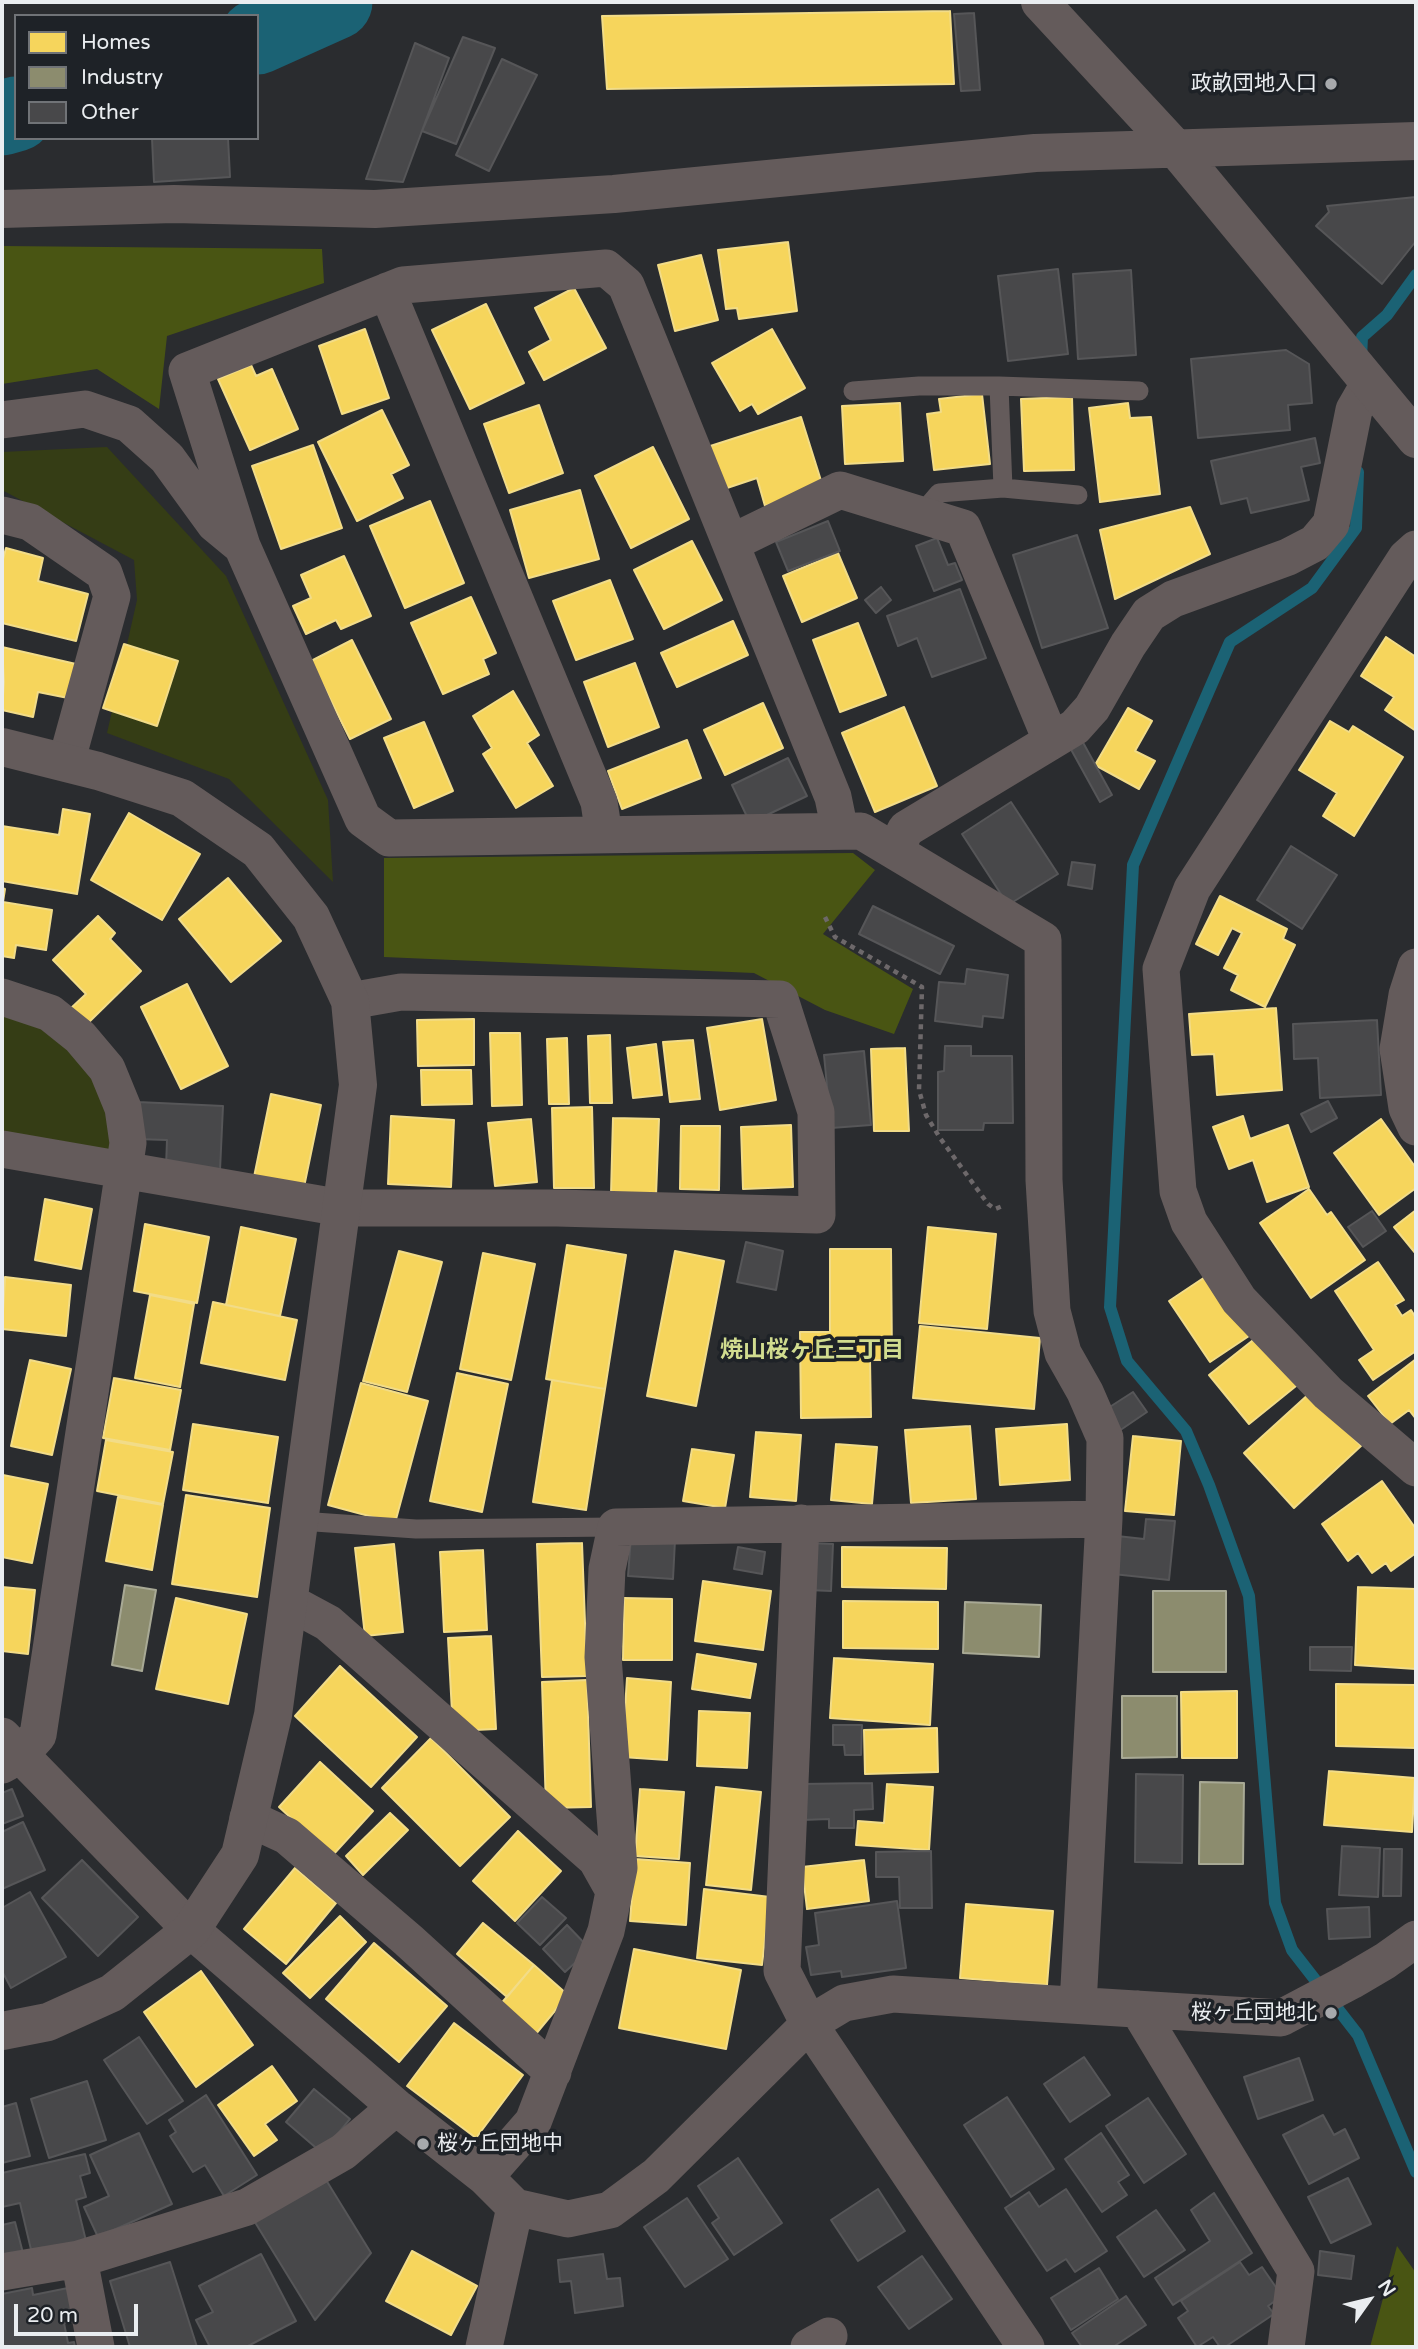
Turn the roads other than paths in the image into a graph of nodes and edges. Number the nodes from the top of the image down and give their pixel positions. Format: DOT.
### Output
graph roads {
  1 [pos="1049,13"];
  2 [pos="1416,141"];
  3 [pos="1176,149"];
  4 [pos="2,209"];
  5 [pos="387,291"];
  6 [pos="1359,370"];
  7 [pos="999,386"];
  8 [pos="853,391"];
  9 [pos="1139,391"];
  10 [pos="2,420"];
  11 [pos="1416,439"];
  12 [pos="1003,488"];
  13 [pos="1078,495"];
  14 [pos="921,514"];
  15 [pos="2,515"];
  16 [pos="731,543"];
  17 [pos="242,546"];
  18 [pos="1416,549"];
  19 [pos="1051,740"];
  20 [pos="2,747"];
  21 [pos="66,763"];
  22 [pos="840,831"];
  23 [pos="604,835"];
  24 [pos="895,850"];
  25 [pos="1416,967"];
  26 [pos="2,997"];
  27 [pos="350,1001"];
  28 [pos="1416,1127"];
  29 [pos="2,1149"];
  30 [pos="124,1170"];
  31 [pos="342,1208"];
  32 [pos="1416,1468"];
  33 [pos="1104,1519"];
  34 [pos="300,1521"];
  35 [pos="801,1523"];
  36 [pos="617,1527"];
  37 [pos="289,1602"];
  38 [pos="8,1752"];
  39 [pos="248,1818"];
  40 [pos="614,1891"];
  41 [pos="191,1930"];
  42 [pos="1416,1939"];
  43 [pos="1078,2005"];
  44 [pos="1138,2009"];
  45 [pos="809,2024"];
  46 [pos="2,2031"];
  47 [pos="553,2072"];
  48 [pos="396,2107"];
  49 [pos="485,2177"];
  50 [pos="515,2207"];
  51 [pos="79,2259"];
  52 [pos="2,2272"];
  53 [pos="96,2347"];
  54 [pos="484,2347"];
  55 [pos="1026,2347"];
  56 [pos="1286,2347"];
  1 -- 3 [label="street"];
  2 -- 3 [label="street"];
  3 -- 4 [label="street"];
  3 -- 6 [label="street"];
  5 -- 16 [label="street"];
  5 -- 17 [label="street"];
  5 -- 23 [label="street"];
  6 -- 11 [label="street"];
  6 -- 19 [label="street"];
  7 -- 8 [label="lane"];
  7 -- 9 [label="lane"];
  7 -- 12 [label="lane"];
  10 -- 17 [label="street"];
  12 -- 13 [label="lane"];
  12 -- 14 [label="lane"];
  14 -- 16 [label="street"];
  14 -- 19 [label="street"];
  15 -- 21 [label="street"];
  16 -- 22 [label="street"];
  17 -- 23 [label="street"];
  18 -- 32 [label="street"];
  19 -- 24 [label="street"];
  20 -- 21 [label="street"];
  21 -- 27 [label="street"];
  22 -- 23 [label="street"];
  22 -- 24 [label="street"];
  24 -- 33 [label="street"];
  25 -- 28 [label="street"];
  26 -- 30 [label="street"];
  27 -- 31 [label="street"];
  27 -- 31 [label="street"];
  29 -- 30 [label="street"];
  30 -- 31 [label="street"];
  30 -- 38 [label="street"];
  31 -- 34 [label="street"];
  33 -- 35 [label="street"];
  33 -- 43 [label="street"];
  34 -- 36 [label="lane"];
  34 -- 37 [label="street"];
  35 -- 36 [label="street"];
  35 -- 45 [label="street"];
  36 -- 40 [label="street"];
  37 -- 39 [label="street"];
  37 -- 40 [label="street"];
  38 -- 41 [label="street"];
  39 -- 41 [label="street"];
  39 -- 47 [label="street"];
  40 -- 47 [label="street"];
  41 -- 46 [label="street"];
  41 -- 48 [label="street"];
  42 -- 44 [label="street"];
  43 -- 44 [label="street"];
  43 -- 45 [label="street"];
  44 -- 56 [label="street"];
  45 -- 50 [label="street"];
  45 -- 55 [label="street"];
  47 -- 49 [label="street"];
  48 -- 49 [label="street"];
  48 -- 51 [label="street"];
  49 -- 50 [label="street"];
  50 -- 54 [label="street"];
  51 -- 52 [label="street"];
  51 -- 53 [label="street"];
}
